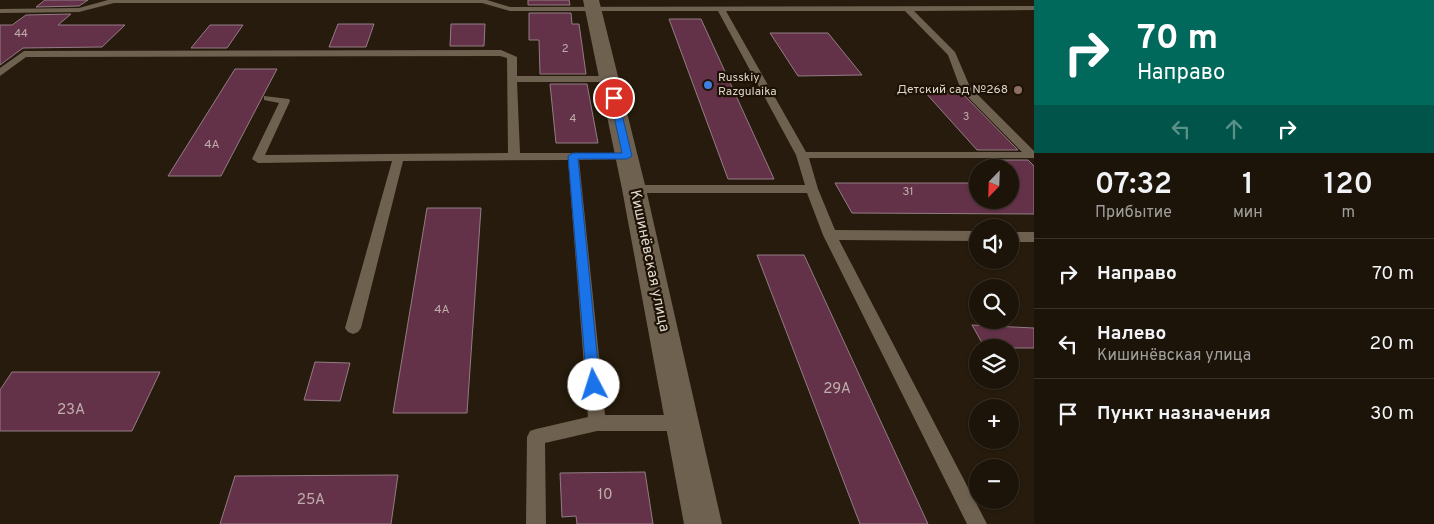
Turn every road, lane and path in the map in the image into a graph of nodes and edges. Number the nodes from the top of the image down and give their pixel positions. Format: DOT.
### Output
graph roads {
  1 [pos="18,0"];
  2 [pos="592,5"];
  3 [pos="1034,8"];
  4 [pos="721,9"];
  5 [pos="908,9"];
  6 [pos="1,11"];
  7 [pos="0,73"];
  8 [pos="610,79"];
  9 [pos="512,80"];
  10 [pos="268,98"];
  11 [pos="802,155"];
  12 [pos="573,156"];
  13 [pos="627,156"];
  14 [pos="514,157"];
  15 [pos="398,158"];
  16 [pos="634,189"];
  17 [pos="812,189"];
  18 [pos="830,234"];
  19 [pos="969,236"];
  20 [pos="1019,237"];
  21 [pos="1034,237"];
  22 [pos="353,328"];
  23 [pos="597,423"];
  24 [pos="684,423"];
  25 [pos="536,524"];
  26 [pos="703,524"];
  27 [pos="977,524"];
  1 -- 6 [label="lane"];
  2 -- 4 [label="lane"];
  2 -- 6 [label="lane"];
  2 -- 8 [label="street, Кишинёвская улица"];
  3 -- 5 [label="lane"];
  4 -- 5 [label="lane"];
  4 -- 11 [label="lane"];
  5 -- 11 [label="lane"];
  7 -- 9 [label="lane"];
  8 -- 9 [label="lane"];
  8 -- 13 [label="street, Кишинёвская улица"];
  9 -- 14 [label="lane"];
  10 -- 15 [label="lane"];
  11 -- 17 [label="lane"];
  12 -- 13 [label="lane"];
  12 -- 14 [label="lane"];
  12 -- 23 [label="lane"];
  13 -- 16 [label="street, Кишинёвская улица"];
  14 -- 15 [label="lane"];
  15 -- 22 [label="lane"];
  16 -- 17 [label="lane"];
  16 -- 24 [label="street, Кишинёвская улица"];
  17 -- 18 [label="lane"];
  18 -- 19 [label="lane"];
  18 -- 27 [label="lane"];
  20 -- 21 [label="lane"];
  23 -- 24 [label="lane"];
  23 -- 25 [label="lane"];
  24 -- 26 [label="street, Кишинёвская улица"];
}
